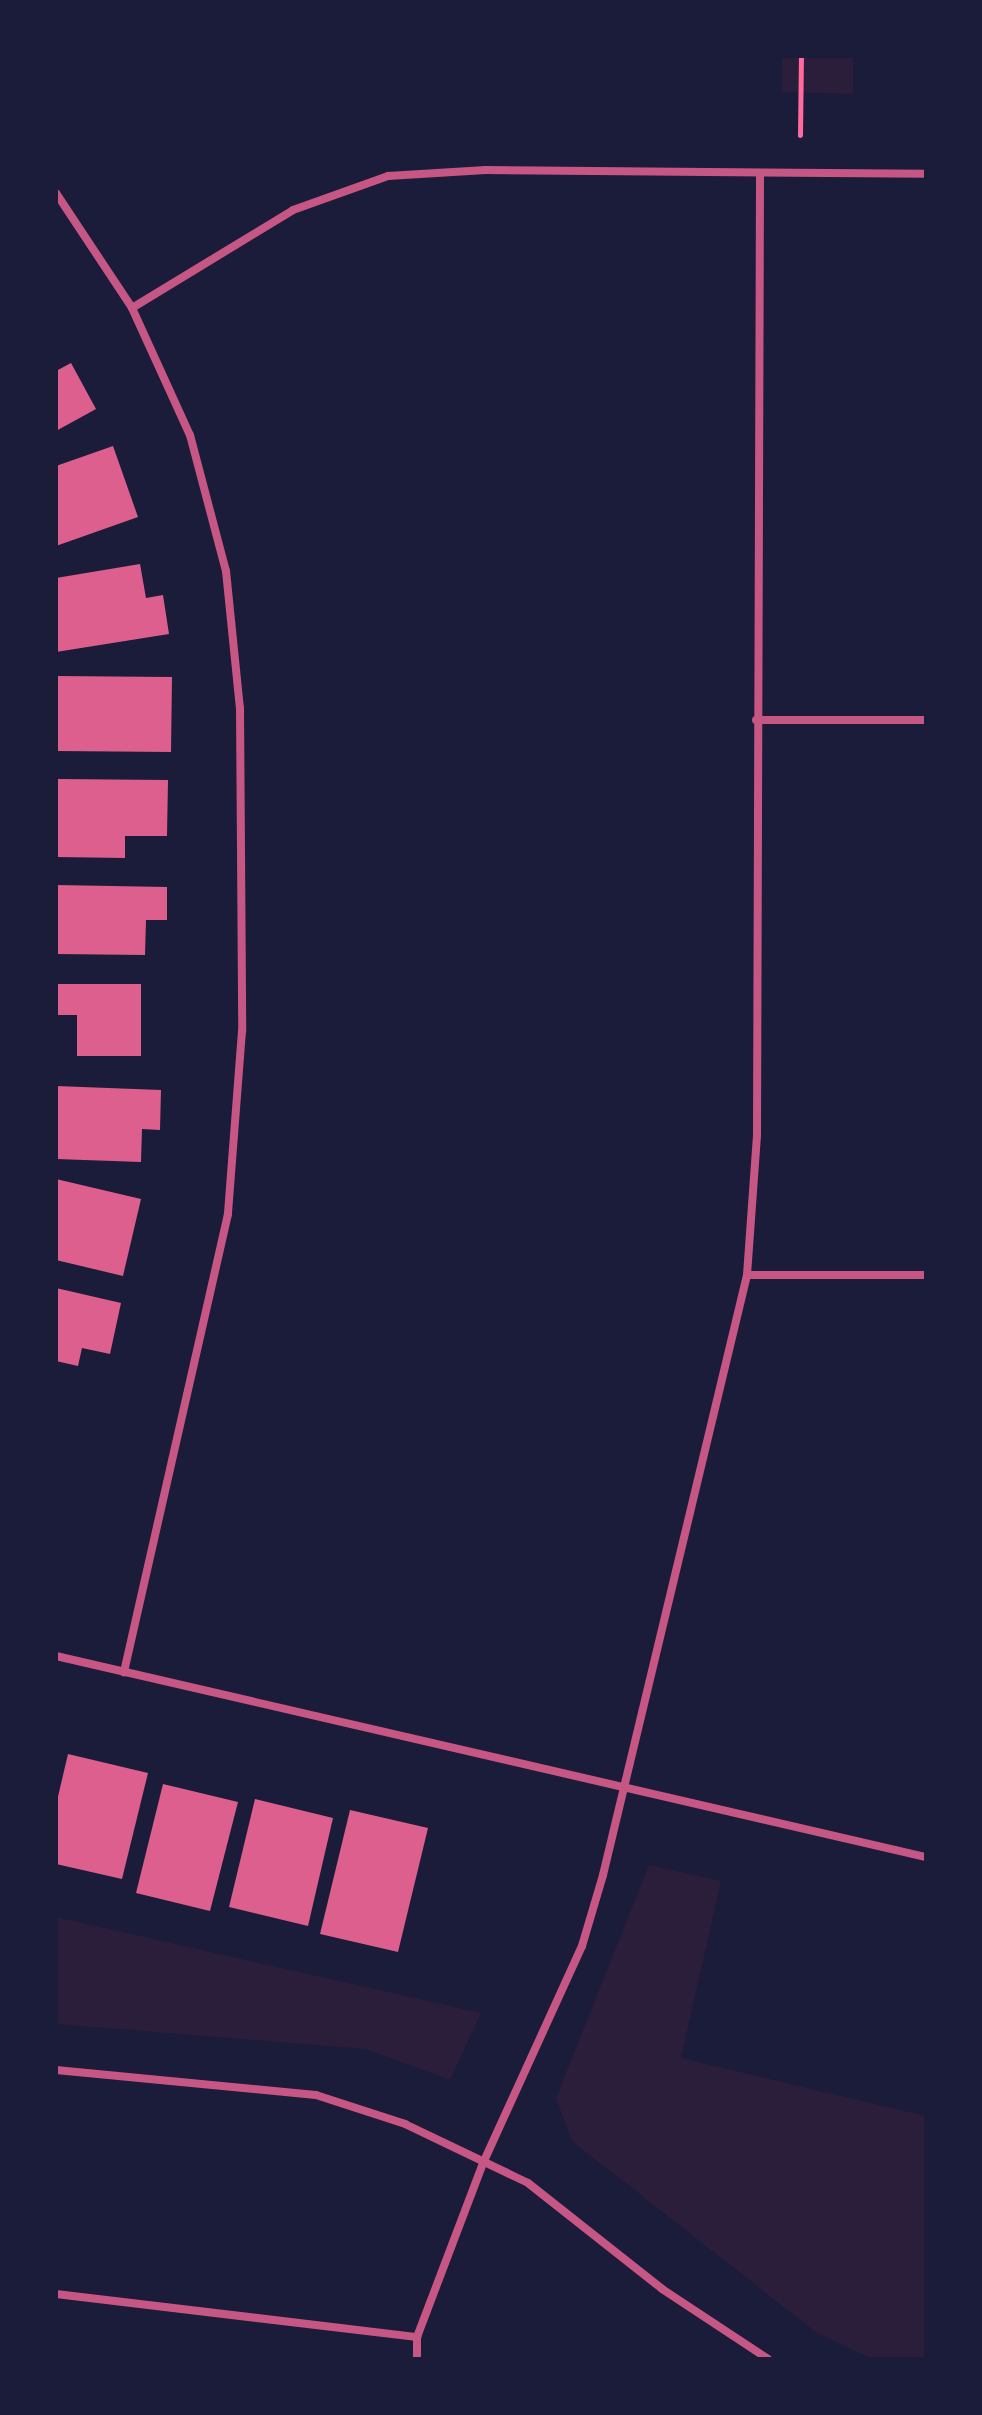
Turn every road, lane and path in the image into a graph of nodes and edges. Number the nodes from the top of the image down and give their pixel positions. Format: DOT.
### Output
graph roads {
  1 [pos="801,56"];
  2 [pos="800,135"];
  3 [pos="760,174"];
  4 [pos="926,174"];
  5 [pos="56,193"];
  6 [pos="132,308"];
  7 [pos="756,720"];
  8 [pos="926,720"];
  9 [pos="747,1275"];
  10 [pos="926,1275"];
  11 [pos="56,1656"];
  12 [pos="124,1672"];
  13 [pos="624,1785"];
  14 [pos="926,1857"];
  15 [pos="56,2070"];
  16 [pos="484,2161"];
  17 [pos="56,2294"];
  18 [pos="417,2337"];
  19 [pos="417,2359"];
  20 [pos="768,2359"];
  1 -- 2 [label="path"];
  3 -- 4 [label="street"];
  3 -- 6 [label="street"];
  3 -- 7 [label="street"];
  5 -- 6 [label="street"];
  6 -- 12 [label="street"];
  7 -- 8 [label="street"];
  7 -- 9 [label="street"];
  9 -- 10 [label="street"];
  9 -- 13 [label="street"];
  11 -- 12 [label="street"];
  12 -- 13 [label="street"];
  13 -- 14 [label="street"];
  13 -- 16 [label="street"];
  15 -- 16 [label="street"];
  16 -- 18 [label="street"];
  16 -- 20 [label="street"];
  17 -- 18 [label="street"];
  18 -- 19 [label="street"];
}
